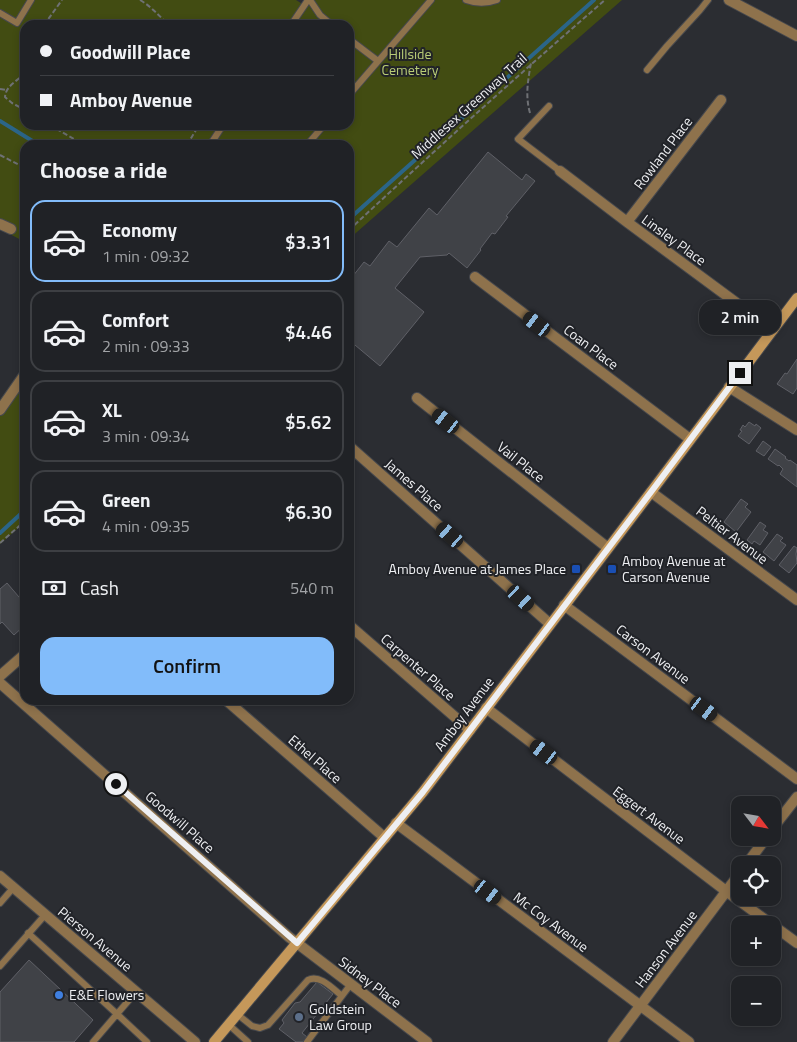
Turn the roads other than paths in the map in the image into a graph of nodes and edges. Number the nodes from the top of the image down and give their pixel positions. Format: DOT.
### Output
graph roads {
  1 [pos="31,0"];
  2 [pos="309,0"];
  3 [pos="431,0"];
  4 [pos="466,0"];
  5 [pos="497,0"];
  6 [pos="708,0"];
  7 [pos="729,0"];
  8 [pos="0,13"];
  9 [pos="295,20"];
  10 [pos="326,20"];
  11 [pos="797,36"];
  12 [pos="354,43"];
  13 [pos="378,61"];
  14 [pos="647,70"];
  15 [pos="354,89"];
  16 [pos="720,100"];
  17 [pos="548,106"];
  18 [pos="320,130"];
  19 [pos="311,140"];
  20 [pos="560,171"];
  21 [pos="627,222"];
  22 [pos="0,224"];
  23 [pos="10,229"];
  24 [pos="476,277"];
  25 [pos="797,298"];
  26 [pos="773,330"];
  27 [pos="20,381"];
  28 [pos="729,387"];
  29 [pos="417,398"];
  30 [pos="0,410"];
  31 [pos="797,430"];
  32 [pos="690,439"];
  33 [pos="354,450"];
  34 [pos="651,492"];
  35 [pos="608,548"];
  36 [pos="797,600"];
  37 [pos="564,605"];
  38 [pos="550,624"];
  39 [pos="354,630"];
  40 [pos="20,658"];
  41 [pos="0,676"];
  42 [pos="0,683"];
  43 [pos="20,701"];
  44 [pos="25,705"];
  45 [pos="232,705"];
  46 [pos="486,708"];
  47 [pos="470,730"];
  48 [pos="797,779"];
  49 [pos="797,797"];
  50 [pos="781,818"];
  51 [pos="396,823"];
  52 [pos="385,838"];
  53 [pos="0,876"];
  54 [pos="731,885"];
  55 [pos="14,887"];
  56 [pos="726,891"];
  57 [pos="0,903"];
  58 [pos="45,914"];
  59 [pos="28,933"];
  60 [pos="297,943"];
  61 [pos="797,943"];
  62 [pos="0,966"];
  63 [pos="351,984"];
  64 [pos="136,992"];
  65 [pos="342,996"];
  66 [pos="641,1006"];
  67 [pos="117,1014"];
  68 [pos="238,1014"];
  69 [pos="228,1024"];
  70 [pos="93,1042"];
  71 [pos="147,1042"];
  72 [pos="195,1042"];
  73 [pos="214,1042"];
  74 [pos="248,1042"];
  75 [pos="307,1042"];
  76 [pos="427,1042"];
  77 [pos="613,1042"];
  78 [pos="689,1042"];
  1 -- 8 [label="lane"];
  2 -- 9 [label="lane"];
  2 -- 10 [label="lane"];
  3 -- 13 [label="lane"];
  4 -- 5 [label="lane"];
  6 -- 14 [label="lane"];
  7 -- 11 [label="street"];
  12 -- 13 [label="lane"];
  13 -- 15 [label="lane"];
  16 -- 21 [label="street, Rowland Place"];
  17 -- 20 [label="lane"];
  18 -- 19 [label="lane"];
  20 -- 21 [label="street, Linsley Place"];
  21 -- 26 [label="street, Linsley Place"];
  22 -- 23 [label="street"];
  24 -- 32 [label="street, Coan Place"];
  25 -- 26 [label="street, Amboy Avenue"];
  26 -- 28 [label="street, Amboy Avenue"];
  27 -- 30 [label="street"];
  28 -- 31 [label="street"];
  28 -- 32 [label="street, Amboy Avenue"];
  29 -- 35 [label="street, Vail Place"];
  32 -- 34 [label="street, Amboy Avenue"];
  33 -- 38 [label="street, James Place"];
  34 -- 35 [label="street, Amboy Avenue"];
  34 -- 36 [label="street, Peltier Avenue"];
  35 -- 37 [label="street, Amboy Avenue"];
  37 -- 38 [label="street, Amboy Avenue"];
  37 -- 48 [label="street, Carson Avenue"];
  38 -- 46 [label="street, Amboy Avenue"];
  39 -- 47 [label="street, Carpenter Place"];
  40 -- 41 [label="street"];
  42 -- 43 [label="street, Goodwill Place"];
  44 -- 60 [label="street, Goodwill Place"];
  45 -- 52 [label="street, Ethel Place"];
  46 -- 47 [label="street, Amboy Avenue"];
  46 -- 56 [label="street, Eggert Avenue"];
  47 -- 51 [label="street, Amboy Avenue"];
  49 -- 50 [label="street"];
  51 -- 52 [label="street, Amboy Avenue"];
  51 -- 66 [label="street, Mc Coy Avenue"];
  52 -- 60 [label="street, Amboy Avenue"];
  53 -- 55 [label="street, Pierson Avenue"];
  54 -- 56 [label="street, Hanson Avenue"];
  55 -- 57 [label="lane"];
  55 -- 58 [label="street, Pierson Avenue"];
  56 -- 61 [label="street, Eggert Avenue"];
  56 -- 66 [label="street, Hanson Avenue"];
  58 -- 59 [label="lane"];
  58 -- 64 [label="street, Pierson Avenue"];
  59 -- 62 [label="lane"];
  59 -- 67 [label="lane"];
  60 -- 63 [label="street, Sidney Place"];
  60 -- 68 [label="street, Amboy Avenue"];
  63 -- 65 [label="lane"];
  63 -- 76 [label="street, Sidney Place"];
  64 -- 67 [label="lane"];
  64 -- 72 [label="street, Pierson Avenue"];
  65 -- 68 [label="lane"];
  65 -- 75 [label="lane"];
  66 -- 77 [label="street, Hanson Avenue"];
  66 -- 78 [label="street, Mc Coy Avenue"];
  67 -- 70 [label="lane"];
  67 -- 71 [label="lane"];
  68 -- 69 [label="street, Amboy Avenue"];
  69 -- 73 [label="street, Amboy Avenue"];
  69 -- 74 [label="lane"];
}
